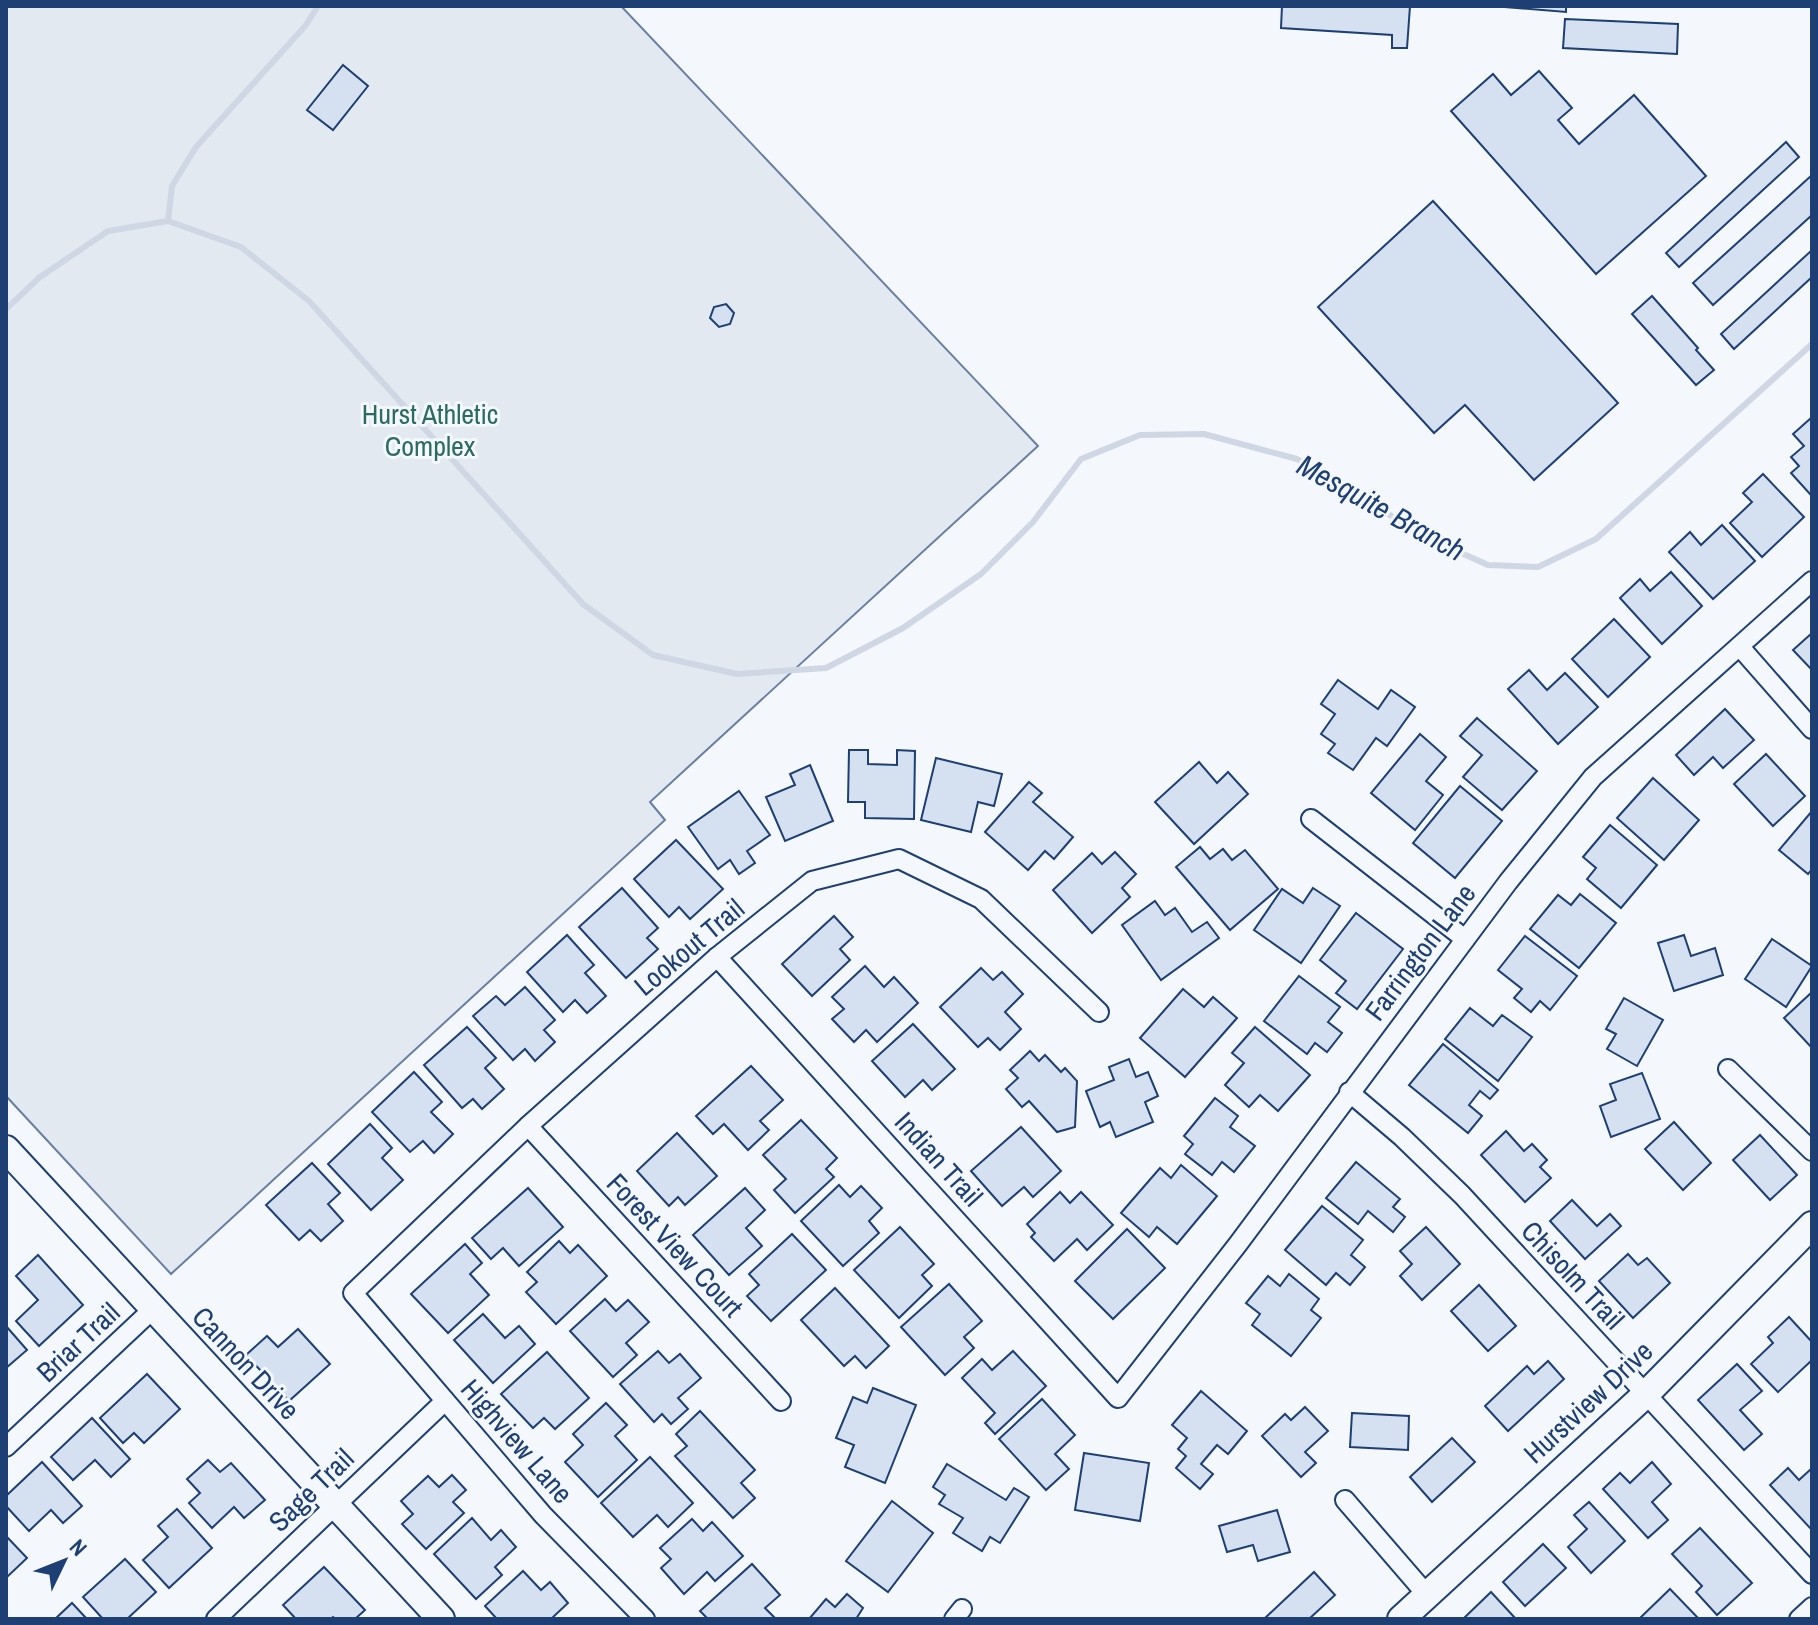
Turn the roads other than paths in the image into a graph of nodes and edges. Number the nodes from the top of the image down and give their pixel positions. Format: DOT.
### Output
graph roads {
  1 [pos="1812,581"];
  2 [pos="1740,647"];
  3 [pos="1812,729"];
  4 [pos="1311,819"];
  5 [pos="1465,939"];
  6 [pos="717,957"];
  7 [pos="1099,1012"];
  8 [pos="1728,1069"];
  9 [pos="1349,1092"];
  10 [pos="528,1126"];
  11 [pos="6,1149"];
  12 [pos="1812,1151"];
  13 [pos="1812,1225"];
  14 [pos="353,1293"];
  15 [pos="152,1310"];
  16 [pos="1645,1395"];
  17 [pos="1118,1398"];
  18 [pos="445,1401"];
  19 [pos="781,1401"];
  20 [pos="6,1447"];
  21 [pos="1345,1500"];
  22 [pos="334,1506"];
  23 [pos="1812,1574"];
  24 [pos="1427,1595"];
  25 [pos="1812,1607"];
  26 [pos="216,1619"];
  27 [pos="441,1619"];
  28 [pos="645,1619"];
  29 [pos="1401,1619"];
  30 [pos="1799,1619"];
  1 -- 2 [label="street, Farrington Lane"];
  2 -- 3 [label="street"];
  2 -- 5 [label="street, Farrington Lane"];
  4 -- 5 [label="street"];
  5 -- 9 [label="street, Farrington Lane"];
  6 -- 7 [label="street, Lookout Trail"];
  6 -- 10 [label="street, Lookout Trail"];
  6 -- 17 [label="street, Indian Trail"];
  8 -- 12 [label="street"];
  9 -- 16 [label="street, Chisolm Trail"];
  9 -- 17 [label="street, Farrington Lane"];
  10 -- 14 [label="street, Lookout Trail"];
  10 -- 19 [label="street, Forest View Court"];
  11 -- 15 [label="street, Cannon Drive"];
  13 -- 16 [label="street, Hurstview Drive"];
  14 -- 18 [label="street, Highview Lane"];
  15 -- 20 [label="street, Briar Trail"];
  15 -- 22 [label="street, Cannon Drive"];
  16 -- 23 [label="street, Chisolm Trail"];
  16 -- 24 [label="street, Hurstview Drive"];
  18 -- 22 [label="street, Sage Trail"];
  18 -- 28 [label="street, Highview Lane"];
  21 -- 24 [label="street"];
  22 -- 26 [label="street, Sage Trail"];
  22 -- 27 [label="street, Cannon Drive"];
  24 -- 29 [label="street, Hurstview Drive"];
  25 -- 30 [label="street"];
}
